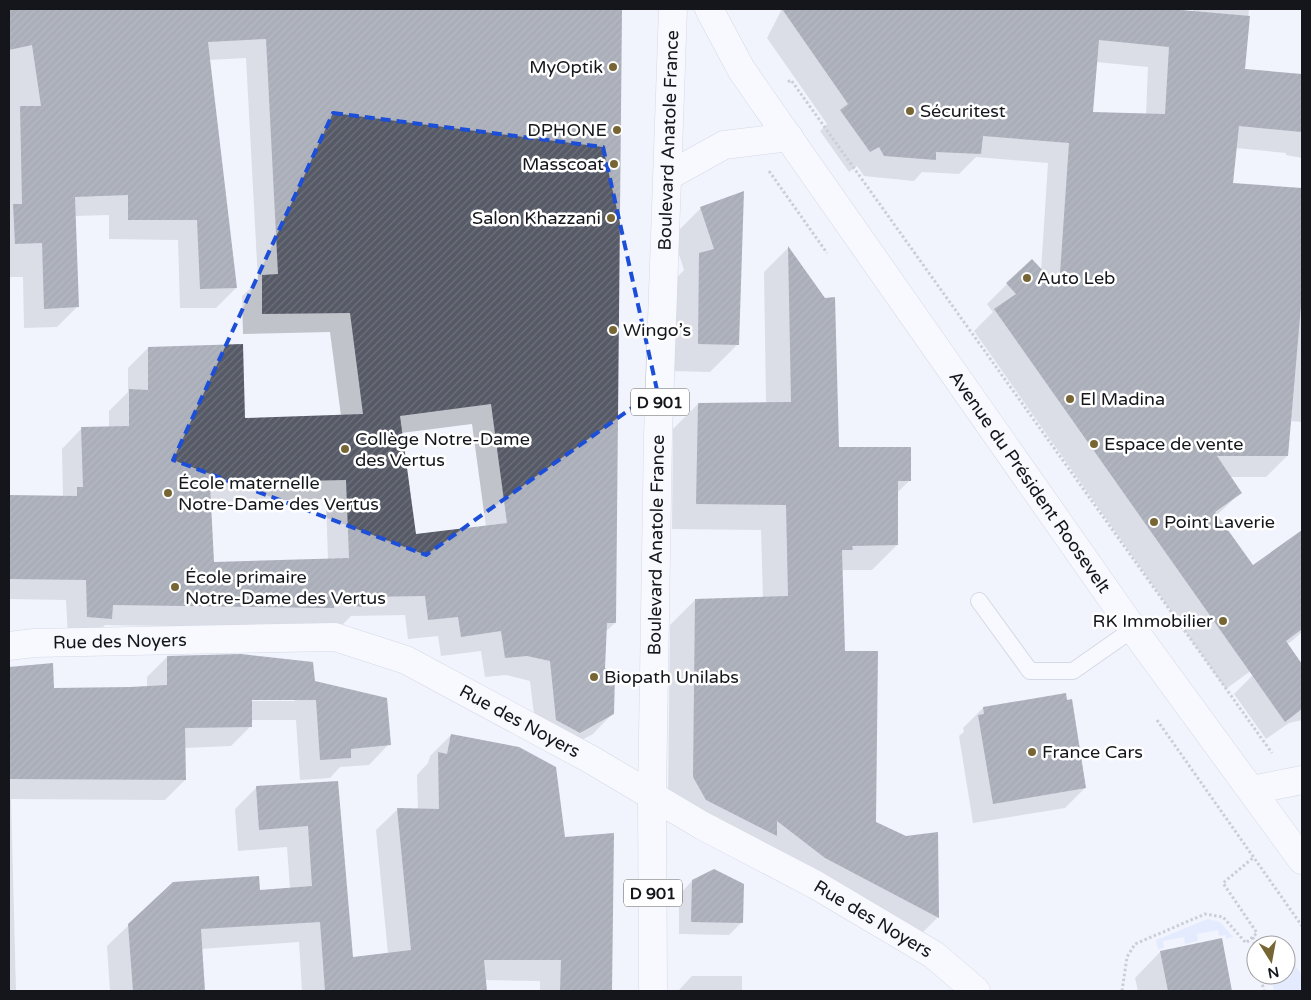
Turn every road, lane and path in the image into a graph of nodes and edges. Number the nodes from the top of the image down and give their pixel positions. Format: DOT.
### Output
graph roads {
  1 [pos="673,9"];
  2 [pos="709,9"];
  3 [pos="763,101"];
  4 [pos="789,137"];
  5 [pos="668,176"];
  6 [pos="980,601"];
  7 [pos="1133,629"];
  8 [pos="9,646"];
  9 [pos="1298,781"];
  10 [pos="1252,790"];
  11 [pos="652,795"];
  12 [pos="1254,857"];
  13 [pos="1302,860"];
  14 [pos="1255,935"];
  15 [pos="1246,943"];
  16 [pos="653,991"];
  17 [pos="976,991"];
  18 [pos="1122,991"];
  1 -- 5 [label="main road, Boulevard Anatole France / D 901"];
  2 -- 3 [label="main road, Avenue du Président Roosevelt"];
  3 -- 4 [label="main road, Avenue du Président Roosevelt"];
  3 -- 9 [label="path"];
  4 -- 5 [label="main road"];
  4 -- 7 [label="main road, Avenue du Président Roosevelt"];
  5 -- 11 [label="main road, Boulevard Anatole France / D 901"];
  6 -- 7 [label="lane"];
  7 -- 10 [label="main road, Avenue du Président Roosevelt"];
  8 -- 11 [label="main road, Rue des Noyers"];
  9 -- 10 [label="main road"];
  10 -- 13 [label="main road, Avenue du Président Roosevelt"];
  11 -- 16 [label="main road, Boulevard Anatole France / D 901"];
  11 -- 17 [label="main road, Rue des Noyers"];
  12 -- 14 [label="path"];
  15 -- 18 [label="path"];
}
